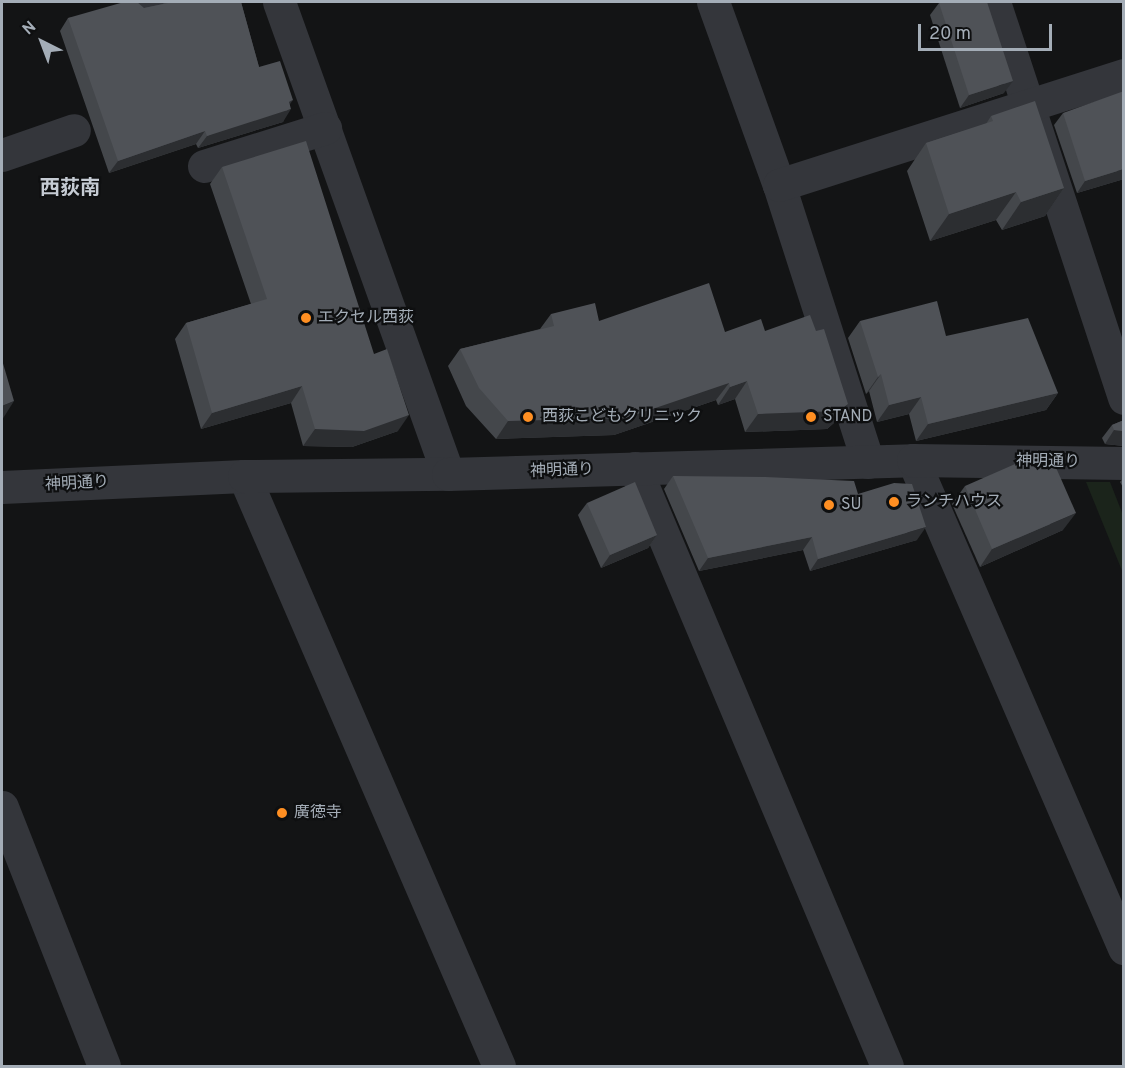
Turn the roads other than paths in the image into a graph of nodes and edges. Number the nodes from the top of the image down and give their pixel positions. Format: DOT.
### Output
graph roads {
  1 [pos="279,2"];
  2 [pos="713,2"];
  3 [pos="994,2"];
  4 [pos="1124,75"];
  5 [pos="1027,104"];
  6 [pos="325,128"];
  7 [pos="74,130"];
  8 [pos="2,155"];
  9 [pos="204,166"];
  10 [pos="778,185"];
  11 [pos="1124,398"];
  12 [pos="913,460"];
  13 [pos="868,462"];
  14 [pos="1124,463"];
  15 [pos="635,468"];
  16 [pos="448,474"];
  17 [pos="244,476"];
  18 [pos="2,487"];
  19 [pos="2,807"];
  20 [pos="1124,948"];
  21 [pos="104,1066"];
  22 [pos="499,1066"];
  23 [pos="886,1066"];
  1 -- 6 [label="street"];
  2 -- 10 [label="street"];
  3 -- 5 [label="street"];
  4 -- 5 [label="street"];
  5 -- 10 [label="street"];
  5 -- 11 [label="street"];
  6 -- 9 [label="street"];
  6 -- 16 [label="street"];
  7 -- 8 [label="street"];
  10 -- 13 [label="street"];
  12 -- 13 [label="street, 神明通り"];
  12 -- 14 [label="street, 神明通り"];
  12 -- 20 [label="street"];
  13 -- 15 [label="street, 神明通り"];
  15 -- 16 [label="street, 神明通り"];
  15 -- 23 [label="street"];
  16 -- 17 [label="street, 神明通り"];
  17 -- 18 [label="street, 神明通り"];
  17 -- 22 [label="street"];
  19 -- 21 [label="street"];
}
